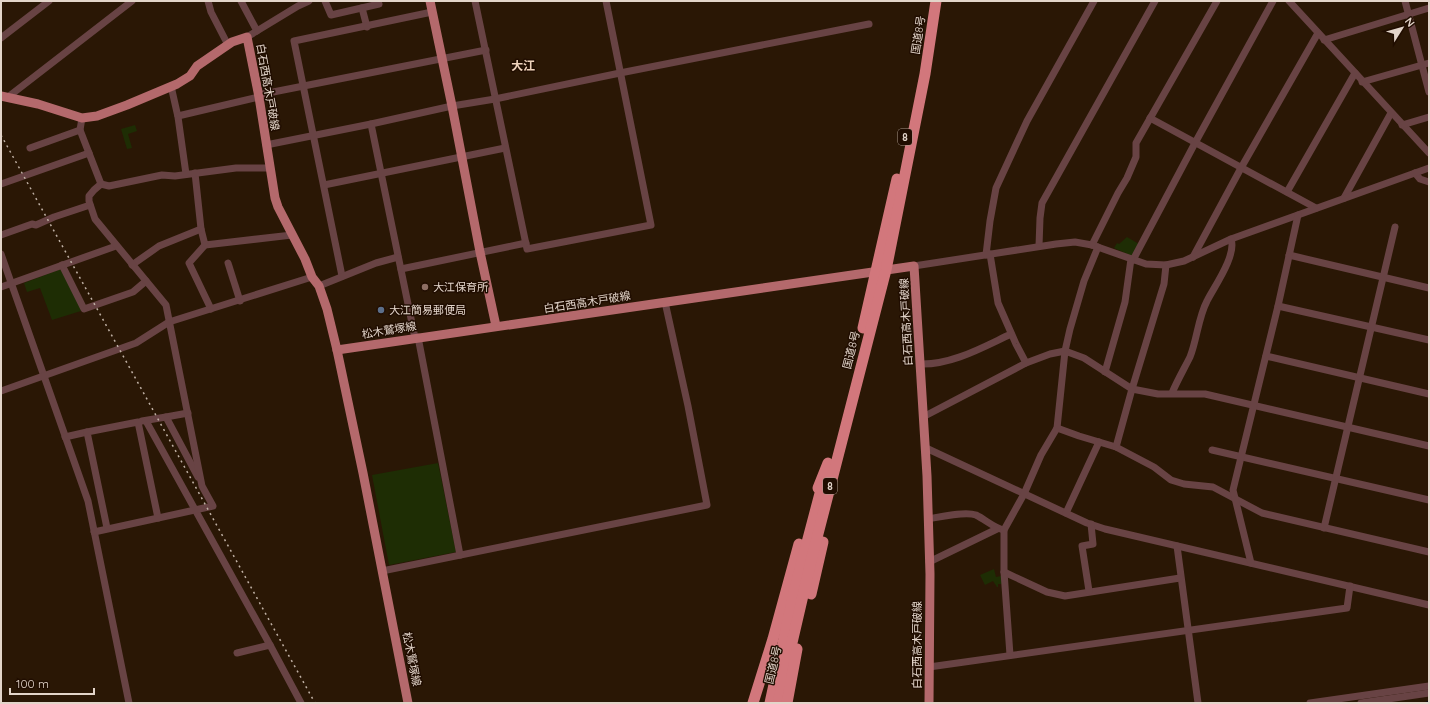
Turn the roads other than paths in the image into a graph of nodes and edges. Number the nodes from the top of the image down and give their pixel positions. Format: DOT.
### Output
graph roads {
  1 [pos="49,1"];
  2 [pos="132,1"];
  3 [pos="208,1"];
  4 [pos="241,1"];
  5 [pos="309,1"];
  6 [pos="325,1"];
  7 [pos="378,1"];
  8 [pos="430,1"];
  9 [pos="475,1"];
  10 [pos="606,1"];
  11 [pos="929,1"];
  12 [pos="936,1"];
  13 [pos="1094,1"];
  14 [pos="1155,1"];
  15 [pos="1217,1"];
  16 [pos="1273,1"];
  17 [pos="1289,1"];
  18 [pos="1405,1"];
  19 [pos="296,4"];
  20 [pos="362,8"];
  21 [pos="1429,8"];
  22 [pos="432,12"];
  23 [pos="1408,14"];
  24 [pos="869,24"];
  25 [pos="367,27"];
  26 [pos="257,32"];
  27 [pos="1318,33"];
  28 [pos="247,37"];
  29 [pos="1,38"];
  30 [pos="1324,40"];
  31 [pos="228,45"];
  32 [pos="486,50"];
  33 [pos="442,59"];
  34 [pos="1426,64"];
  35 [pos="620,73"];
  36 [pos="1354,73"];
  37 [pos="1362,82"];
  38 [pos="171,86"];
  39 [pos="303,87"];
  40 [pos="1429,92"];
  41 [pos="5,96"];
  42 [pos="258,96"];
  43 [pos="495,99"];
  44 [pos="452,106"];
  45 [pos="1391,113"];
  46 [pos="178,116"];
  47 [pos="1429,117"];
  48 [pos="82,118"];
  49 [pos="1150,118"];
  50 [pos="371,124"];
  51 [pos="1402,125"];
  52 [pos="80,130"];
  53 [pos="314,135"];
  54 [pos="1195,143"];
  55 [pos="266,145"];
  56 [pos="30,148"];
  57 [pos="505,148"];
  58 [pos="89,153"];
  59 [pos="1429,153"];
  60 [pos="462,157"];
  61 [pos="269,168"];
  62 [pos="1240,168"];
  63 [pos="1429,168"];
  64 [pos="195,173"];
  65 [pos="382,173"];
  66 [pos="1415,173"];
  67 [pos="186,174"];
  68 [pos="1429,182"];
  69 [pos="1,184"];
  70 [pos="101,184"];
  71 [pos="324,185"];
  72 [pos="1287,192"];
  73 [pos="1344,198"];
  74 [pos="90,204"];
  75 [pos="1316,208"];
  76 [pos="1298,215"];
  77 [pos="1395,227"];
  78 [pos="201,229"];
  79 [pos="1,235"];
  80 [pos="292,236"];
  81 [pos="1231,239"];
  82 [pos="526,243"];
  83 [pos="205,245"];
  84 [pos="116,246"];
  85 [pos="1039,246"];
  86 [pos="1095,246"];
  87 [pos="480,252"];
  88 [pos="1,254"];
  89 [pos="988,254"];
  90 [pos="1289,255"];
  91 [pos="398,257"];
  92 [pos="1193,257"];
  93 [pos="1132,259"];
  94 [pos="228,263"];
  95 [pos="62,265"];
  96 [pos="132,265"];
  97 [pos="1166,265"];
  98 [pos="908,267"];
  99 [pos="401,269"];
  100 [pos="881,271"];
  101 [pos="342,276"];
  102 [pos="312,277"];
  103 [pos="1383,277"];
  104 [pos="146,281"];
  105 [pos="11,283"];
  106 [pos="319,286"];
  107 [pos="1,287"];
  108 [pos="1429,288"];
  109 [pos="240,300"];
  110 [pos="666,302"];
  111 [pos="1278,306"];
  112 [pos="211,309"];
  113 [pos="169,322"];
  114 [pos="496,326"];
  115 [pos="1371,327"];
  116 [pos="1011,334"];
  117 [pos="416,338"];
  118 [pos="1429,340"];
  119 [pos="337,350"];
  120 [pos="1065,351"];
  121 [pos="1266,356"];
  122 [pos="1026,362"];
  123 [pos="920,364"];
  124 [pos="1105,372"];
  125 [pos="44,376"];
  126 [pos="1359,378"];
  127 [pos="1132,389"];
  128 [pos="1,391"];
  129 [pos="1172,393"];
  130 [pos="1429,394"];
  131 [pos="1254,404"];
  132 [pos="188,413"];
  133 [pos="166,417"];
  134 [pos="923,417"];
  135 [pos="146,420"];
  136 [pos="138,422"];
  137 [pos="1348,427"];
  138 [pos="1057,428"];
  139 [pos="87,432"];
  140 [pos="65,437"];
  141 [pos="1098,442"];
  142 [pos="1429,446"];
  143 [pos="1116,447"];
  144 [pos="926,448"];
  145 [pos="1212,450"];
  146 [pos="1241,456"];
  147 [pos="828,463"];
  148 [pos="1336,478"];
  149 [pos="202,486"];
  150 [pos="829,488"];
  151 [pos="1024,494"];
  152 [pos="1234,497"];
  153 [pos="1429,500"];
  154 [pos="196,510"];
  155 [pos="1066,513"];
  156 [pos="158,518"];
  157 [pos="928,519"];
  158 [pos="1091,524"];
  159 [pos="107,528"];
  160 [pos="1324,528"];
  161 [pos="1000,529"];
  162 [pos="94,532"];
  163 [pos="1177,546"];
  164 [pos="1429,552"];
  165 [pos="460,555"];
  166 [pos="929,562"];
  167 [pos="1251,563"];
  168 [pos="382,571"];
  169 [pos="1004,572"];
  170 [pos="1180,578"];
  171 [pos="1350,586"];
  172 [pos="1089,591"];
  173 [pos="1429,604"];
  174 [pos="1188,630"];
  175 [pos="270,645"];
  176 [pos="236,653"];
  177 [pos="1010,655"];
  178 [pos="929,667"];
  179 [pos="1429,686"];
  180 [pos="1429,693"];
  181 [pos="129,703"];
  182 [pos="301,703"];
  183 [pos="408,703"];
  184 [pos="753,703"];
  185 [pos="770,703"];
  186 [pos="778,703"];
  187 [pos="787,703"];
  188 [pos="929,703"];
  189 [pos="1198,703"];
  190 [pos="1310,703"];
  191 [pos="1361,703"];
  1 -- 29 [label="street"];
  2 -- 41 [label="street"];
  3 -- 31 [label="street"];
  4 -- 26 [label="street"];
  5 -- 19 [label="street"];
  6 -- 20 [label="street"];
  7 -- 20 [label="street"];
  8 -- 22 [label="main road"];
  9 -- 32 [label="street"];
  10 -- 35 [label="street"];
  11 -- 100 [label="highway, 国道8号 / 8"];
  12 -- 100 [label="highway, 国道8号 / 8"];
  13 -- 89 [label="street"];
  14 -- 85 [label="street"];
  15 -- 49 [label="street"];
  16 -- 54 [label="street"];
  17 -- 27 [label="street"];
  18 -- 23 [label="street"];
  19 -- 26 [label="street"];
  20 -- 25 [label="street"];
  21 -- 23 [label="street"];
  22 -- 25 [label="street"];
  22 -- 33 [label="main road"];
  23 -- 30 [label="street"];
  23 -- 34 [label="street"];
  24 -- 35 [label="street"];
  25 -- 39 [label="street"];
  26 -- 28 [label="street"];
  27 -- 30 [label="street"];
  27 -- 62 [label="street"];
  28 -- 31 [label="main road, 白石西高木戸破線"];
  28 -- 42 [label="main road, 白石西高木戸破線"];
  30 -- 36 [label="street"];
  31 -- 38 [label="main road, 白石西高木戸破線"];
  32 -- 33 [label="street"];
  32 -- 43 [label="street"];
  33 -- 39 [label="street"];
  33 -- 44 [label="main road"];
  34 -- 37 [label="street"];
  34 -- 40 [label="street"];
  35 -- 43 [label="street"];
  35 -- 82 [label="street"];
  36 -- 37 [label="street"];
  36 -- 72 [label="street"];
  37 -- 45 [label="street"];
  38 -- 46 [label="street"];
  38 -- 48 [label="main road, 白石西高木戸破線"];
  39 -- 42 [label="street"];
  39 -- 53 [label="street"];
  41 -- 48 [label="main road, 白石西高木戸破線"];
  42 -- 46 [label="street"];
  42 -- 55 [label="main road, 白石西高木戸破線"];
  43 -- 44 [label="street"];
  43 -- 57 [label="street"];
  44 -- 50 [label="street"];
  44 -- 60 [label="main road"];
  45 -- 51 [label="street"];
  45 -- 73 [label="street"];
  46 -- 67 [label="street"];
  47 -- 51 [label="street"];
  48 -- 52 [label="street"];
  49 -- 54 [label="street"];
  49 -- 86 [label="street"];
  50 -- 53 [label="street"];
  50 -- 65 [label="street"];
  51 -- 59 [label="street"];
  52 -- 56 [label="street"];
  52 -- 58 [label="street"];
  53 -- 55 [label="street"];
  53 -- 71 [label="street"];
  54 -- 62 [label="street"];
  54 -- 93 [label="street"];
  55 -- 61 [label="main road, 白石西高木戸破線"];
  57 -- 60 [label="street"];
  57 -- 82 [label="street"];
  58 -- 69 [label="street"];
  58 -- 70 [label="street"];
  60 -- 65 [label="street"];
  60 -- 87 [label="main road"];
  61 -- 64 [label="street"];
  61 -- 80 [label="main road, 白石西高木戸破線"];
  62 -- 72 [label="street"];
  62 -- 92 [label="street"];
  63 -- 66 [label="street"];
  64 -- 67 [label="street"];
  64 -- 78 [label="street"];
  65 -- 71 [label="street"];
  65 -- 91 [label="street"];
  66 -- 68 [label="street"];
  66 -- 73 [label="street"];
  67 -- 70 [label="street"];
  70 -- 74 [label="street"];
  71 -- 101 [label="street"];
  72 -- 75 [label="street"];
  73 -- 75 [label="street"];
  74 -- 79 [label="street"];
  74 -- 84 [label="street"];
  75 -- 76 [label="street"];
  76 -- 81 [label="street"];
  76 -- 90 [label="street"];
  77 -- 103 [label="street"];
  78 -- 83 [label="street"];
  78 -- 96 [label="street"];
  80 -- 83 [label="street"];
  80 -- 102 [label="main road, 白石西高木戸破線"];
  81 -- 92 [label="street"];
  81 -- 129 [label="street"];
  82 -- 87 [label="street"];
  83 -- 112 [label="street"];
  84 -- 95 [label="street"];
  84 -- 96 [label="street"];
  85 -- 86 [label="street"];
  85 -- 89 [label="street"];
  86 -- 93 [label="street"];
  86 -- 120 [label="street"];
  87 -- 99 [label="street"];
  87 -- 114 [label="main road"];
  88 -- 105 [label="street"];
  89 -- 98 [label="street"];
  89 -- 116 [label="street"];
  90 -- 103 [label="street"];
  90 -- 111 [label="street"];
  91 -- 99 [label="street"];
  91 -- 101 [label="street"];
  92 -- 97 [label="street"];
  93 -- 97 [label="street"];
  93 -- 124 [label="street"];
  94 -- 109 [label="street"];
  95 -- 104 [label="street"];
  95 -- 105 [label="street"];
  96 -- 104 [label="street"];
  97 -- 127 [label="street"];
  98 -- 100 [label="main road, 白石西高木戸破線"];
  98 -- 123 [label="main road, 白石西高木戸破線"];
  99 -- 117 [label="street"];
  100 -- 110 [label="main road, 白石西高木戸破線"];
  100 -- 147 [label="highway, 国道8号 / 8"];
  100 -- 150 [label="highway, 国道8号 / 8"];
  101 -- 106 [label="street"];
  102 -- 106 [label="main road, 白石西高木戸破線"];
  102 -- 109 [label="street"];
  103 -- 108 [label="street"];
  103 -- 115 [label="street"];
  104 -- 113 [label="street"];
  105 -- 107 [label="street"];
  105 -- 125 [label="street"];
  106 -- 119 [label="main road, 白石西高木戸破線"];
  109 -- 112 [label="street"];
  110 -- 114 [label="main road, 白石西高木戸破線"];
  110 -- 165 [label="street"];
  111 -- 115 [label="street"];
  111 -- 121 [label="street"];
  112 -- 113 [label="street"];
  113 -- 125 [label="street"];
  113 -- 132 [label="street"];
  114 -- 117 [label="main road, 松木鷲塚線"];
  115 -- 118 [label="street"];
  115 -- 126 [label="street"];
  116 -- 122 [label="street"];
  116 -- 123 [label="street"];
  117 -- 119 [label="main road, 松木鷲塚線"];
  117 -- 165 [label="street"];
  119 -- 168 [label="main road, 松木鷲塚線"];
  120 -- 122 [label="street"];
  120 -- 124 [label="street"];
  120 -- 138 [label="street"];
  121 -- 126 [label="street"];
  121 -- 131 [label="street"];
  122 -- 134 [label="street"];
  123 -- 134 [label="main road, 白石西高木戸破線"];
  124 -- 127 [label="street"];
  125 -- 128 [label="street"];
  125 -- 140 [label="street"];
  126 -- 130 [label="street"];
  126 -- 137 [label="street"];
  127 -- 129 [label="street"];
  127 -- 143 [label="street"];
  129 -- 131 [label="street"];
  131 -- 137 [label="street"];
  131 -- 146 [label="street"];
  132 -- 133 [label="street"];
  132 -- 149 [label="street"];
  133 -- 135 [label="street"];
  133 -- 149 [label="street"];
  134 -- 144 [label="main road, 白石西高木戸破線"];
  135 -- 136 [label="street"];
  135 -- 154 [label="street"];
  136 -- 139 [label="street"];
  136 -- 156 [label="street"];
  137 -- 142 [label="street"];
  137 -- 148 [label="street"];
  138 -- 141 [label="street"];
  138 -- 151 [label="street"];
  139 -- 140 [label="street"];
  139 -- 159 [label="street"];
  140 -- 162 [label="street"];
  141 -- 143 [label="street"];
  141 -- 155 [label="street"];
  143 -- 152 [label="street"];
  144 -- 151 [label="street"];
  144 -- 157 [label="main road, 白石西高木戸破線"];
  145 -- 146 [label="street"];
  146 -- 148 [label="street"];
  146 -- 152 [label="street"];
  147 -- 184 [label="highway"];
  147 -- 185 [label="highway, 国道8号 / 8"];
  148 -- 153 [label="street"];
  148 -- 160 [label="street"];
  149 -- 154 [label="street"];
  150 -- 186 [label="highway, 国道8号 / 8"];
  150 -- 187 [label="highway"];
  151 -- 155 [label="street"];
  151 -- 161 [label="street"];
  152 -- 160 [label="street"];
  152 -- 167 [label="street"];
  154 -- 156 [label="street"];
  154 -- 175 [label="street"];
  155 -- 158 [label="street"];
  156 -- 159 [label="street"];
  157 -- 161 [label="street"];
  157 -- 166 [label="main road, 白石西高木戸破線"];
  158 -- 163 [label="street"];
  158 -- 172 [label="street"];
  159 -- 162 [label="street"];
  160 -- 164 [label="street"];
  161 -- 166 [label="street"];
  161 -- 169 [label="street"];
  162 -- 181 [label="street"];
  163 -- 167 [label="street"];
  163 -- 170 [label="street"];
  165 -- 168 [label="street"];
  166 -- 178 [label="main road, 白石西高木戸破線"];
  167 -- 171 [label="street"];
  168 -- 183 [label="main road, 松木鷲塚線"];
  169 -- 172 [label="street"];
  169 -- 177 [label="street"];
  170 -- 172 [label="street"];
  170 -- 174 [label="street"];
  171 -- 173 [label="street"];
  171 -- 174 [label="street"];
  174 -- 177 [label="street"];
  174 -- 189 [label="street"];
  175 -- 176 [label="street"];
  175 -- 182 [label="street"];
  177 -- 178 [label="street"];
  178 -- 188 [label="main road, 白石西高木戸破線"];
  179 -- 190 [label="street"];
  180 -- 191 [label="street"];
}
